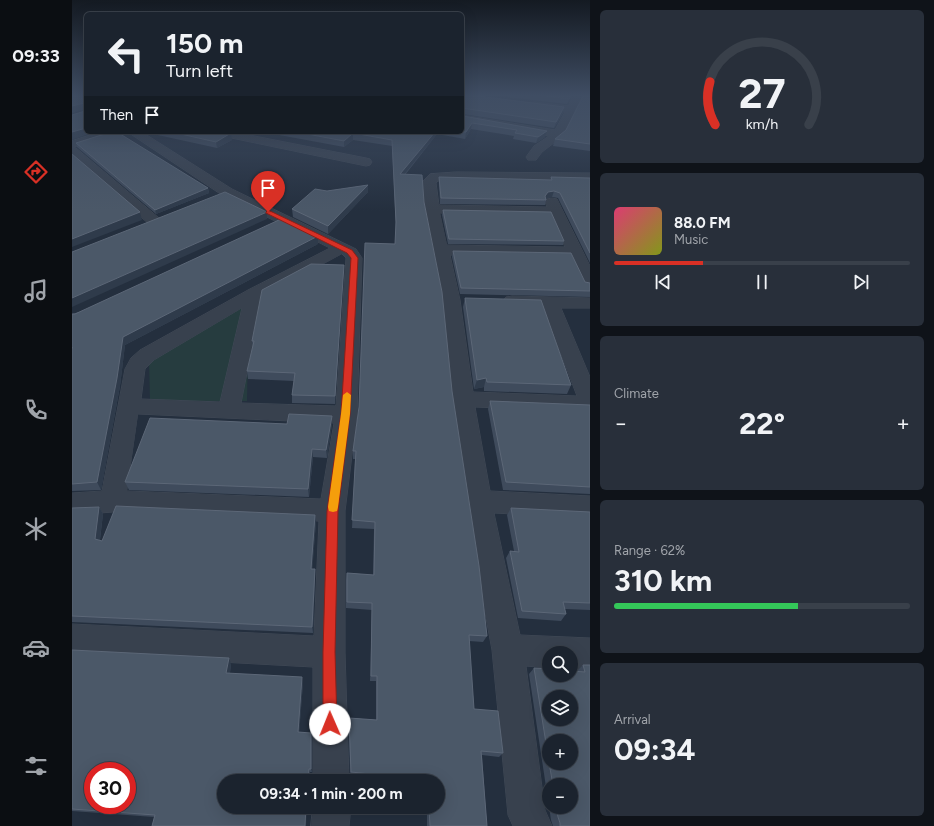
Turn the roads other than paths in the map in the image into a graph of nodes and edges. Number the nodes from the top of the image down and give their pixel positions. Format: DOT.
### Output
graph roads {
  1 [pos="559,134"];
  2 [pos="103,135"];
  3 [pos="137,135"];
  4 [pos="230,135"];
  5 [pos="72,144"];
  6 [pos="72,151"];
  7 [pos="532,157"];
  8 [pos="366,162"];
  9 [pos="590,177"];
  10 [pos="432,209"];
  11 [pos="169,215"];
  12 [pos="282,219"];
  13 [pos="154,221"];
  14 [pos="140,227"];
  15 [pos="261,229"];
  16 [pos="342,248"];
  17 [pos="440,250"];
  18 [pos="575,252"];
  19 [pos="590,283"];
  20 [pos="254,294"];
  21 [pos="497,301"];
  22 [pos="550,303"];
  23 [pos="590,303"];
  24 [pos="463,399"];
  25 [pos="590,403"];
  26 [pos="129,406"];
  27 [pos="228,409"];
  28 [pos="346,414"];
  29 [pos="112,501"];
  30 [pos="480,501"];
  31 [pos="72,504"];
  32 [pos="590,507"];
  33 [pos="332,511"];
  34 [pos="72,639"];
  35 [pos="508,650"];
  36 [pos="329,652"];
  37 [pos="590,654"];
  38 [pos="331,774"];
  39 [pos="331,814"];
  40 [pos="330,826"];
  41 [pos="533,826"];
  1 -- 7 [label="street"];
  2 -- 5 [label="street"];
  3 -- 12 [label="street"];
  4 -- 8 [label="street"];
  6 -- 13 [label="street"];
  9 -- 10 [label="street"];
  10 -- 17 [label="street"];
  10 -- 18 [label="street"];
  11 -- 13 [label="street"];
  12 -- 15 [label="street"];
  12 -- 16 [label="street"];
  13 -- 14 [label="street"];
  16 -- 20 [label="street"];
  16 -- 28 [label="street"];
  17 -- 18 [label="street"];
  17 -- 24 [label="street"];
  18 -- 19 [label="street"];
  20 -- 26 [label="street"];
  20 -- 27 [label="street"];
  21 -- 22 [label="street"];
  22 -- 23 [label="street"];
  22 -- 25 [label="street"];
  24 -- 25 [label="street"];
  24 -- 30 [label="street"];
  26 -- 27 [label="street"];
  26 -- 29 [label="street"];
  27 -- 28 [label="street"];
  28 -- 33 [label="street"];
  29 -- 31 [label="street"];
  29 -- 33 [label="street"];
  30 -- 32 [label="street"];
  30 -- 35 [label="street"];
  33 -- 36 [label="street"];
  34 -- 36 [label="street"];
  35 -- 37 [label="street"];
  35 -- 41 [label="street"];
  36 -- 38 [label="street"];
  39 -- 40 [label="street"];
}
